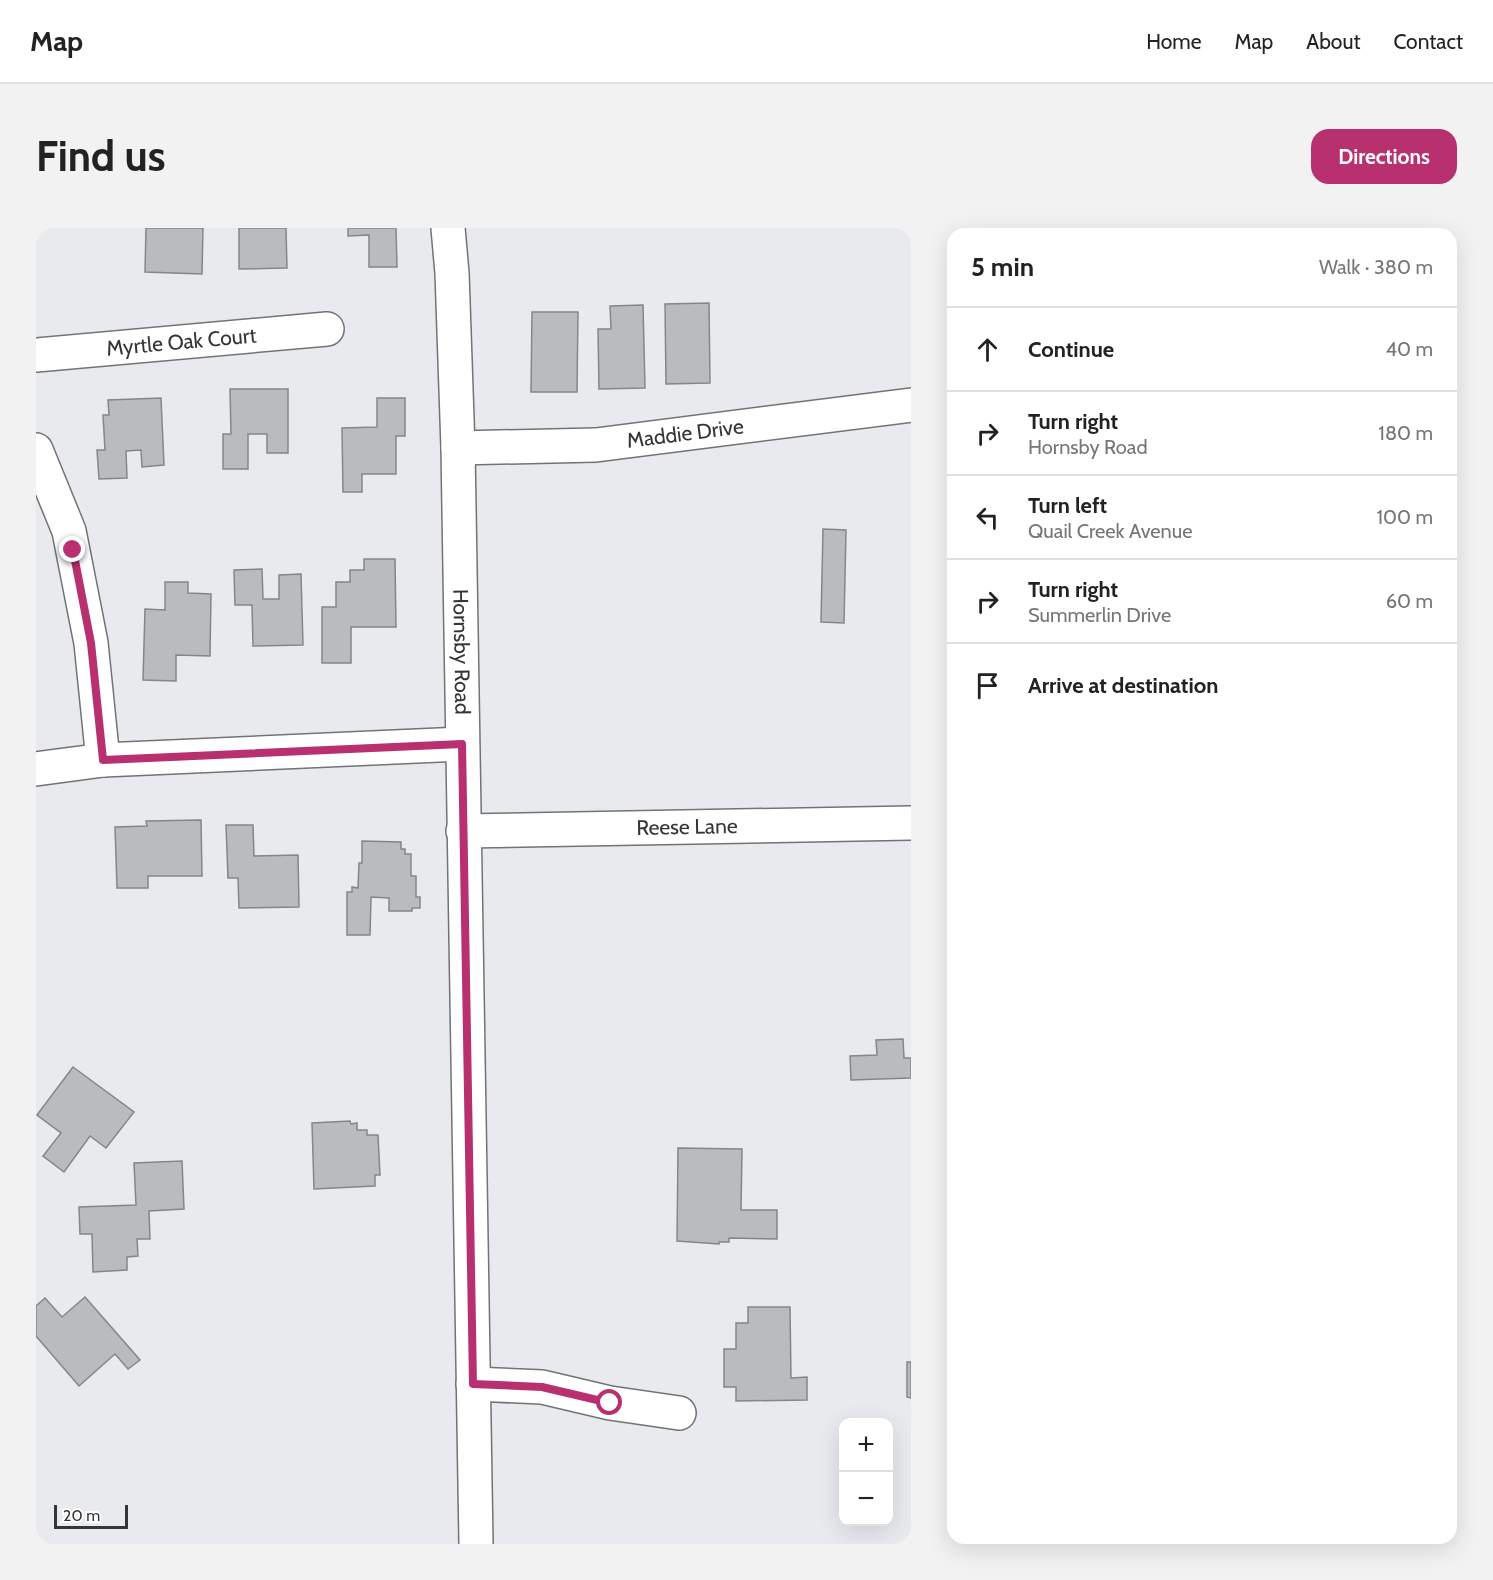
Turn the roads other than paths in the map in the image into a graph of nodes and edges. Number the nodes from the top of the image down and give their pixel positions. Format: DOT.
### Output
graph roads {
  1 [pos="448,228"];
  2 [pos="327,329"];
  3 [pos="36,355"];
  4 [pos="911,405"];
  5 [pos="458,448"];
  6 [pos="36,450"];
  7 [pos="462,744"];
  8 [pos="103,760"];
  9 [pos="36,769"];
  10 [pos="911,823"];
  11 [pos="463,831"];
  12 [pos="473,1384"];
  13 [pos="679,1413"];
  14 [pos="476,1544"];
  1 -- 5 [label="street, Hornsby Road"];
  2 -- 3 [label="street, Myrtle Oak Court"];
  4 -- 5 [label="street, Maddie Drive"];
  5 -- 7 [label="street, Hornsby Road"];
  6 -- 8 [label="street"];
  7 -- 8 [label="street"];
  7 -- 11 [label="street, Hornsby Road"];
  8 -- 9 [label="street"];
  10 -- 11 [label="street, Reese Lane"];
  11 -- 12 [label="street, Hornsby Road"];
  12 -- 13 [label="street"];
  12 -- 14 [label="street, Hornsby Road"];
}
